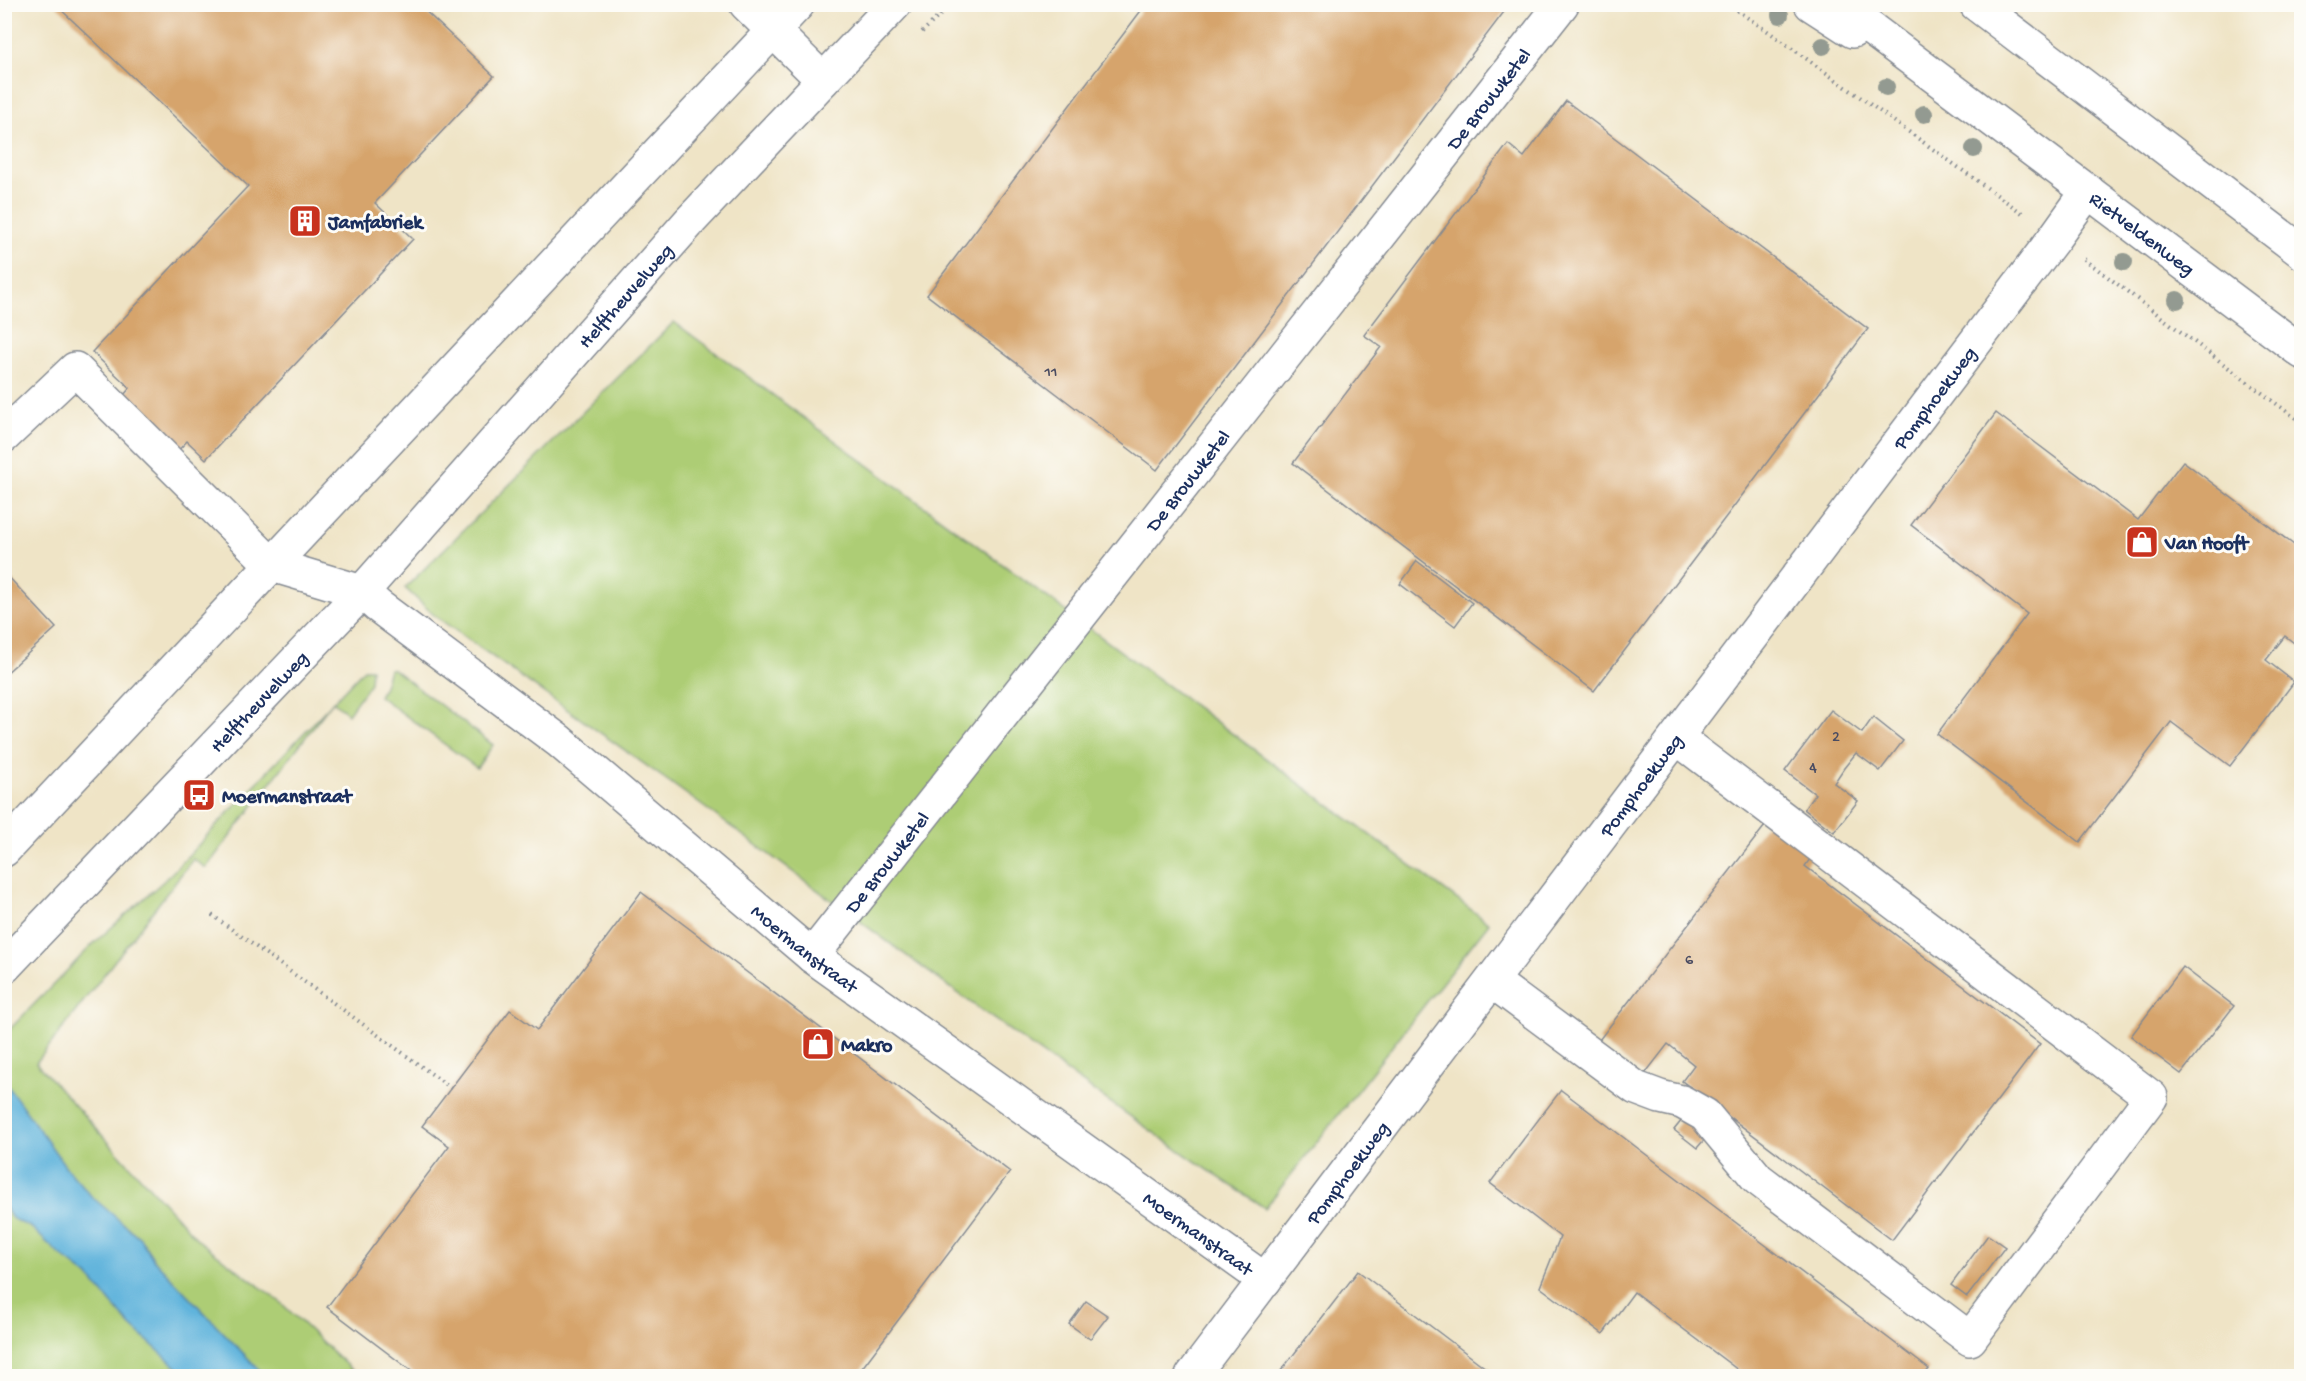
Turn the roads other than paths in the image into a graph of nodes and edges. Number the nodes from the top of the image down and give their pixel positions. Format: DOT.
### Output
graph roads {
  1 [pos="746,4"];
  2 [pos="798,4"];
  3 [pos="895,4"];
  4 [pos="1562,4"];
  5 [pos="1811,4"];
  6 [pos="1838,4"];
  7 [pos="1988,8"];
  8 [pos="774,31"];
  9 [pos="823,80"];
  10 [pos="1983,114"];
  11 [pos="2088,191"];
  12 [pos="2301,252"];
  13 [pos="2301,352"];
  14 [pos="4,436"];
  15 [pos="272,565"];
  16 [pos="362,592"];
  17 [pos="1677,738"];
  18 [pos="4,850"];
  19 [pos="8,956"];
  20 [pos="812,956"];
  21 [pos="1492,981"];
  22 [pos="1265,1280"];
  23 [pos="1192,1377"];
  1 -- 8 [label="street"];
  2 -- 8 [label="street"];
  3 -- 9 [label="street, Helftheuvelweg"];
  4 -- 20 [label="street, De Brouwketel"];
  5 -- 10 [label="street, Rietveldenweg"];
  6 -- 10 [label="street, Rietveldenweg"];
  7 -- 12 [label="street"];
  8 -- 9 [label="street"];
  8 -- 15 [label="street"];
  9 -- 16 [label="street, Helftheuvelweg"];
  10 -- 11 [label="street, Rietveldenweg"];
  11 -- 13 [label="street, Rietveldenweg"];
  11 -- 17 [label="street, Pomphoekweg"];
  14 -- 15 [label="street"];
  15 -- 16 [label="street"];
  15 -- 18 [label="street"];
  16 -- 19 [label="street, Helftheuvelweg"];
  16 -- 20 [label="street, Moermanstraat"];
  17 -- 21 [label="street, Pomphoekweg"];
  17 -- 21 [label="street"];
  20 -- 22 [label="street, Moermanstraat"];
  21 -- 22 [label="street, Pomphoekweg"];
  22 -- 23 [label="street, Pomphoekweg"];
}
